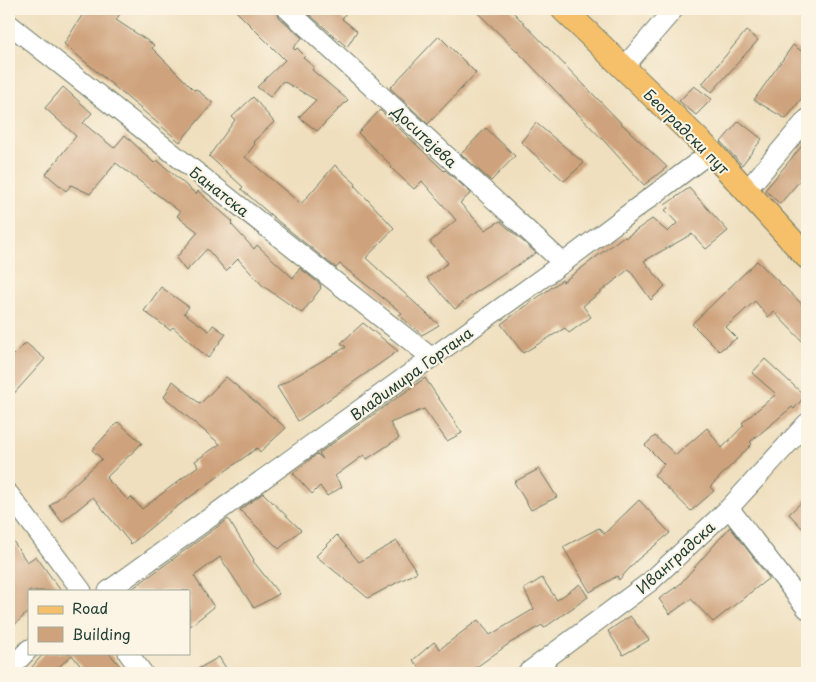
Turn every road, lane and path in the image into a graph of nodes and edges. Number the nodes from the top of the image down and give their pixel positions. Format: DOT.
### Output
graph roads {
  1 [pos="287,9"];
  2 [pos="563,9"];
  3 [pos="674,9"];
  4 [pos="9,24"];
  5 [pos="624,67"];
  6 [pos="807,119"];
  7 [pos="711,152"];
  8 [pos="746,191"];
  9 [pos="807,257"];
  10 [pos="563,263"];
  11 [pos="432,358"];
  12 [pos="807,423"];
  13 [pos="9,494"];
  14 [pos="729,508"];
  15 [pos="81,590"];
  16 [pos="109,590"];
  17 [pos="807,609"];
  18 [pos="28,650"];
  19 [pos="129,654"];
  20 [pos="9,670"];
  21 [pos="143,673"];
  22 [pos="527,673"];
  1 -- 10 [label="street, Доситејева"];
  2 -- 5 [label="main road, Београдски пут"];
  3 -- 5 [label="street"];
  4 -- 11 [label="street, Банатска"];
  5 -- 7 [label="main road, Београдски пут"];
  6 -- 8 [label="street"];
  7 -- 8 [label="main road, Београдски пут"];
  7 -- 10 [label="street, Владимира Гортана"];
  8 -- 9 [label="main road, Београдски пут"];
  10 -- 11 [label="street, Владимира Гортана"];
  11 -- 16 [label="street, Владимира Гортана"];
  12 -- 14 [label="street, Иванградска"];
  13 -- 15 [label="street"];
  14 -- 17 [label="street"];
  14 -- 22 [label="street, Иванградска"];
  18 -- 20 [label="street"];
  19 -- 21 [label="street"];
}
